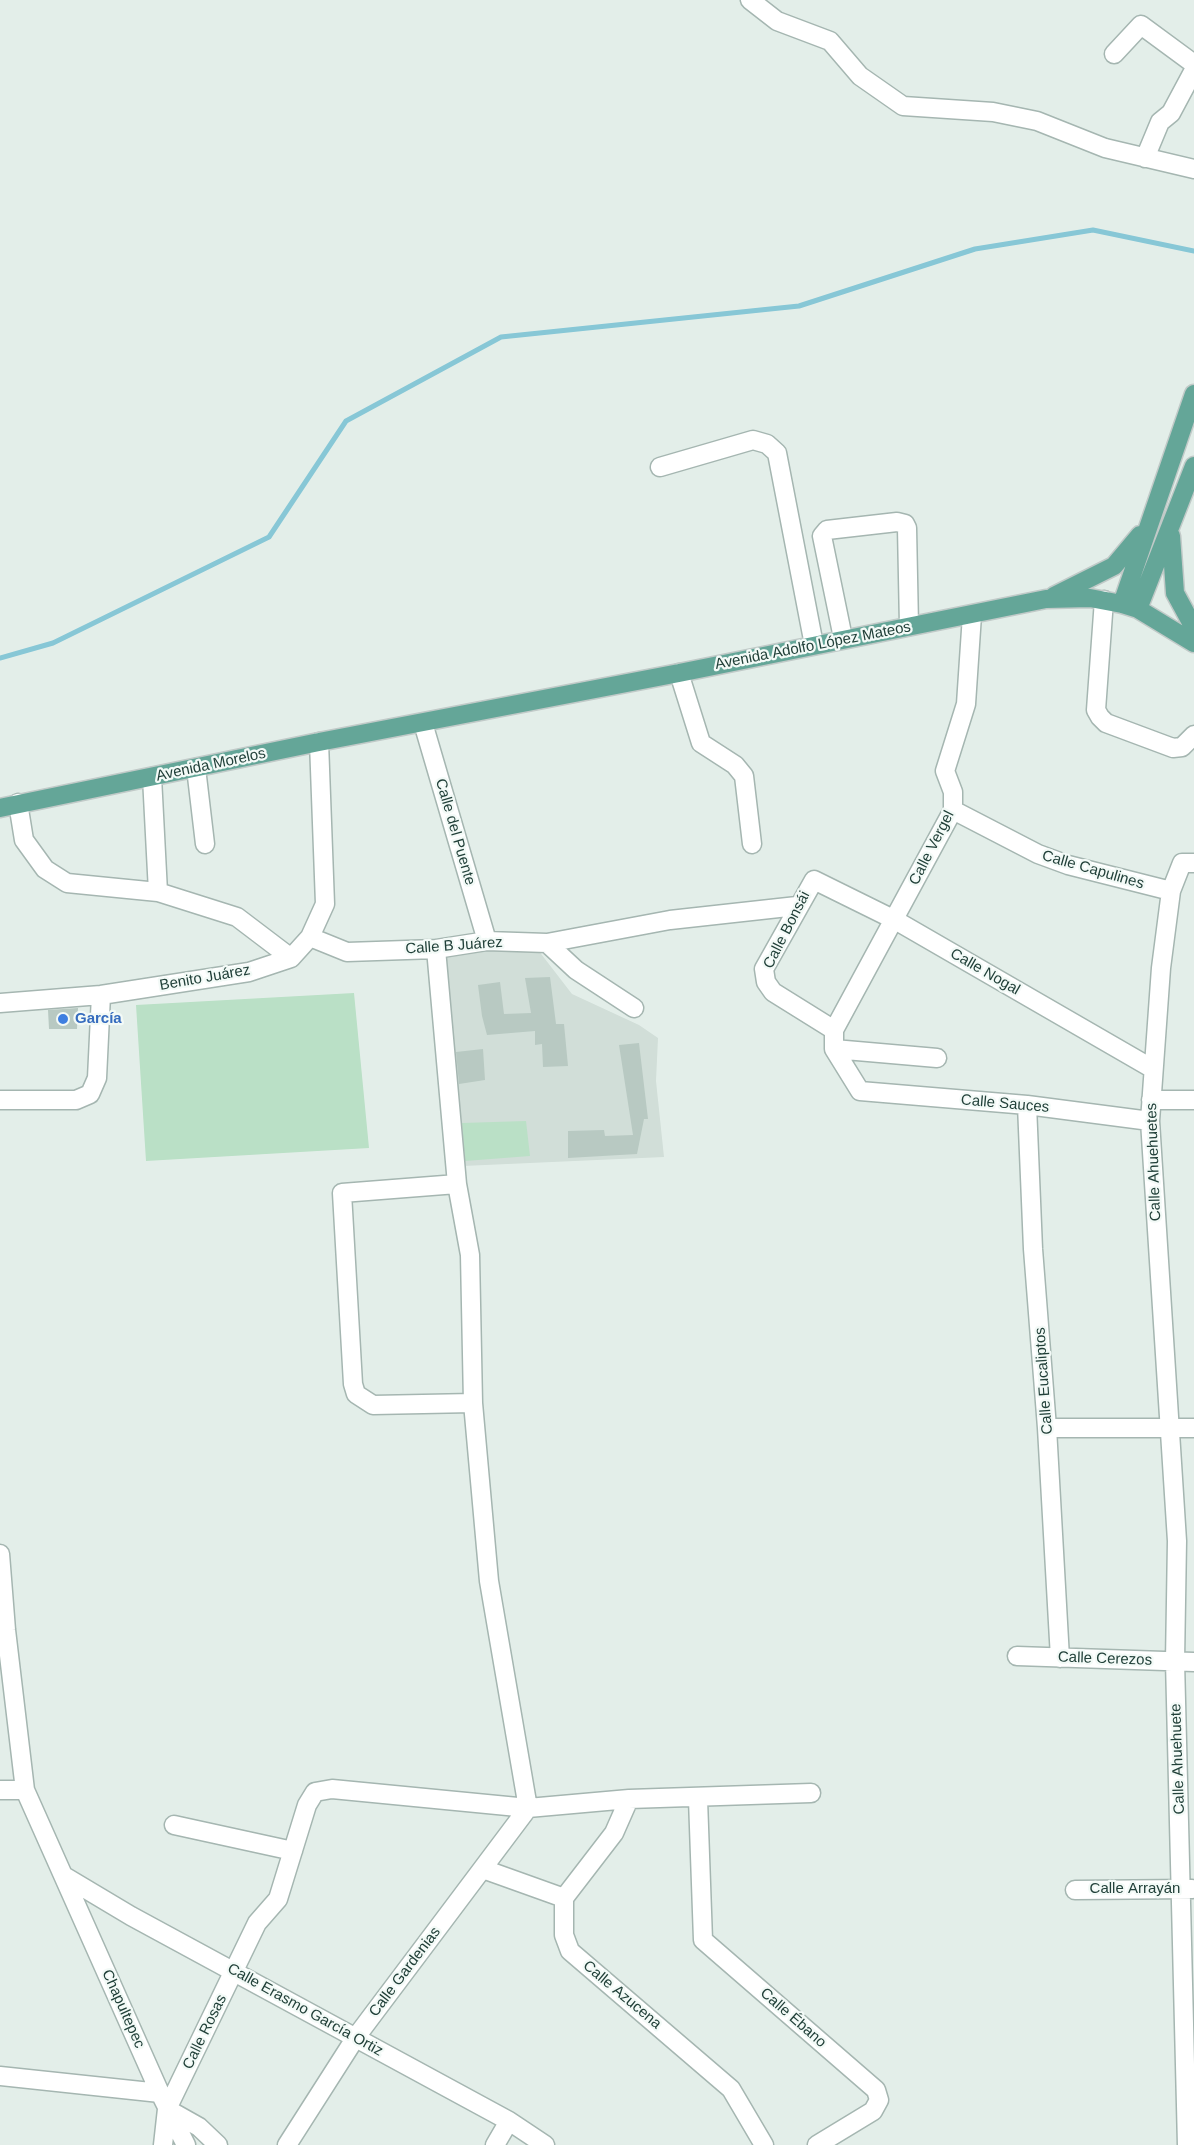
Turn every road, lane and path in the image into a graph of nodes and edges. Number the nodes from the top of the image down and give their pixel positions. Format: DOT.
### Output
graph roads {
  1 [pos="750,0"];
  2 [pos="1114,54"];
  3 [pos="1194,64"];
  4 [pos="1194,70"];
  5 [pos="1145,158"];
  6 [pos="1194,169"];
  7 [pos="1194,394"];
  8 [pos="1194,466"];
  9 [pos="660,467"];
  10 [pos="1158,499"];
  11 [pos="1181,499"];
  12 [pos="1171,523"];
  13 [pos="1046,599"];
  14 [pos="1121,604"];
  15 [pos="972,615"];
  16 [pos="909,626"];
  17 [pos="1194,628"];
  18 [pos="843,638"];
  19 [pos="1194,643"];
  20 [pos="814,645"];
  21 [pos="679,673"];
  22 [pos="423,723"];
  23 [pos="1194,735"];
  24 [pos="318,742"];
  25 [pos="195,768"];
  26 [pos="152,777"];
  27 [pos="18,803"];
  28 [pos="0,808"];
  29 [pos="954,810"];
  30 [pos="205,844"];
  31 [pos="752,844"];
  32 [pos="1188,863"];
  33 [pos="814,880"];
  34 [pos="1171,891"];
  35 [pos="158,892"];
  36 [pos="797,906"];
  37 [pos="895,920"];
  38 [pos="310,937"];
  39 [pos="488,941"];
  40 [pos="547,943"];
  41 [pos="436,949"];
  42 [pos="291,958"];
  43 [pos="101,995"];
  44 [pos="0,1004"];
  45 [pos="634,1008"];
  46 [pos="834,1030"];
  47 [pos="834,1049"];
  48 [pos="936,1058"];
  49 [pos="1153,1069"];
  50 [pos="0,1100"];
  51 [pos="1151,1100"];
  52 [pos="1194,1100"];
  53 [pos="1027,1105"];
  54 [pos="1150,1120"];
  55 [pos="457,1184"];
  56 [pos="473,1403"];
  57 [pos="1047,1428"];
  58 [pos="1169,1428"];
  59 [pos="1194,1428"];
  60 [pos="1185,1541"];
  61 [pos="0,1554"];
  62 [pos="1017,1656"];
  63 [pos="1060,1658"];
  64 [pos="1175,1661"];
  65 [pos="1194,1662"];
  66 [pos="7,1711"];
  67 [pos="0,1790"];
  68 [pos="25,1790"];
  69 [pos="811,1793"];
  70 [pos="629,1799"];
  71 [pos="698,1799"];
  72 [pos="528,1808"];
  73 [pos="174,1824"];
  74 [pos="293,1851"];
  75 [pos="483,1869"];
  76 [pos="64,1876"];
  77 [pos="1188,1889"];
  78 [pos="1075,1890"];
  79 [pos="564,1898"];
  80 [pos="235,1972"];
  81 [pos="356,2037"];
  82 [pos="0,2076"];
  83 [pos="164,2101"];
  84 [pos="508,2121"];
  85 [pos="290,2144"];
  86 [pos="163,2145"];
  87 [pos="186,2145"];
  88 [pos="218,2145"];
  89 [pos="495,2145"];
  90 [pos="544,2145"];
  91 [pos="764,2145"];
  92 [pos="817,2145"];
  93 [pos="1187,2145"];
  1 -- 5 [label="street"];
  2 -- 3 [label="street"];
  4 -- 5 [label="street"];
  5 -- 6 [label="street"];
  7 -- 10 [label="main road"];
  8 -- 11 [label="main road"];
  9 -- 20 [label="street"];
  10 -- 11 [label="main road"];
  10 -- 13 [label="main road"];
  10 -- 14 [label="main road"];
  11 -- 12 [label="main road"];
  12 -- 14 [label="main road"];
  12 -- 17 [label="main road"];
  13 -- 14 [label="main road, Avenida Adolfo López Mateos"];
  13 -- 15 [label="main road, Avenida Adolfo López Mateos"];
  14 -- 19 [label="main road, Avenida Adolfo López Mateos"];
  14 -- 23 [label="street"];
  15 -- 16 [label="main road, Avenida Adolfo López Mateos"];
  15 -- 29 [label="street, Calle Vergel"];
  16 -- 18 [label="main road, Avenida Adolfo López Mateos"];
  16 -- 18 [label="street"];
  18 -- 20 [label="main road, Avenida Adolfo López Mateos"];
  20 -- 21 [label="main road, Avenida Adolfo López Mateos"];
  21 -- 22 [label="main road, Avenida Adolfo López Mateos"];
  21 -- 31 [label="street"];
  22 -- 24 [label="main road, Avenida Morelos"];
  22 -- 39 [label="street, Calle del Puente"];
  24 -- 25 [label="main road, Avenida Morelos"];
  24 -- 38 [label="street, Benito Juárez"];
  25 -- 26 [label="main road, Avenida Morelos"];
  25 -- 30 [label="street"];
  26 -- 27 [label="main road, Avenida Morelos"];
  26 -- 35 [label="street"];
  27 -- 28 [label="main road, Avenida Morelos"];
  27 -- 35 [label="street"];
  29 -- 34 [label="street, Calle Capulines"];
  29 -- 37 [label="street, Calle Vergel"];
  32 -- 34 [label="street, Calle Ahuehuetes"];
  33 -- 36 [label="street, Calle Bonsái"];
  33 -- 37 [label="street, Calle Nogal"];
  34 -- 49 [label="street, Calle Ahuehuetes"];
  35 -- 42 [label="street"];
  36 -- 40 [label="street, Calle B Juárez"];
  36 -- 46 [label="street, Calle Bonsái"];
  37 -- 46 [label="street, Calle Vergel"];
  37 -- 49 [label="street, Calle Nogal"];
  38 -- 41 [label="street, Calle B Juárez"];
  38 -- 42 [label="street, Benito Juárez"];
  39 -- 40 [label="street, Calle B Juárez"];
  39 -- 41 [label="street, Calle B Juárez"];
  40 -- 45 [label="street"];
  41 -- 55 [label="street"];
  42 -- 43 [label="street, Benito Juárez"];
  43 -- 44 [label="street, Benito Juárez"];
  43 -- 50 [label="street"];
  46 -- 47 [label="street"];
  47 -- 48 [label="street"];
  47 -- 53 [label="street, Calle Sauces"];
  49 -- 51 [label="street, Calle Ahuehuetes"];
  51 -- 52 [label="street"];
  51 -- 54 [label="street, Calle Ahuehuetes"];
  53 -- 54 [label="street, Calle Sauces"];
  53 -- 57 [label="street, Calle Eucaliptos"];
  54 -- 58 [label="street, Calle Ahuehuetes"];
  55 -- 56 [label="street"];
  55 -- 56 [label="street"];
  56 -- 72 [label="street"];
  57 -- 58 [label="street"];
  57 -- 63 [label="street, Calle Eucaliptos"];
  58 -- 59 [label="street"];
  58 -- 60 [label="street, Calle Ahuehuetes"];
  60 -- 64 [label="street, Calle Ahuehuete"];
  61 -- 66 [label="street, Chapultepec"];
  62 -- 63 [label="street, Calle Cerezos"];
  63 -- 64 [label="street, Calle Cerezos"];
  64 -- 65 [label="street, Calle Cerezos"];
  64 -- 77 [label="street, Calle Ahuehuete"];
  66 -- 68 [label="street, Chapultepec"];
  67 -- 68 [label="street"];
  68 -- 76 [label="street, Chapultepec"];
  69 -- 71 [label="street"];
  70 -- 71 [label="street"];
  70 -- 72 [label="street"];
  70 -- 79 [label="street"];
  71 -- 92 [label="street, Calle Ébano"];
  72 -- 74 [label="street, Calle Rosas"];
  72 -- 75 [label="street, Calle Gardenias"];
  73 -- 74 [label="street"];
  74 -- 80 [label="street, Calle Rosas"];
  75 -- 79 [label="street"];
  75 -- 81 [label="street, Calle Gardenias"];
  76 -- 80 [label="street, Calle Erasmo García Ortiz"];
  76 -- 83 [label="street, Chapultepec"];
  77 -- 78 [label="street, Calle Arrayán"];
  77 -- 93 [label="street, Calle Ahuehuete"];
  79 -- 91 [label="street, Calle Azucena"];
  80 -- 81 [label="street, Calle Erasmo García Ortiz"];
  80 -- 83 [label="street, Calle Rosas"];
  81 -- 84 [label="street, Calle Erasmo García Ortiz"];
  81 -- 85 [label="street, Calle Gardenias"];
  82 -- 83 [label="street"];
  83 -- 86 [label="street"];
  83 -- 87 [label="street, Chapultepec"];
  83 -- 88 [label="street"];
  84 -- 89 [label="street"];
  84 -- 90 [label="street, Calle Erasmo García Ortiz"];
}
